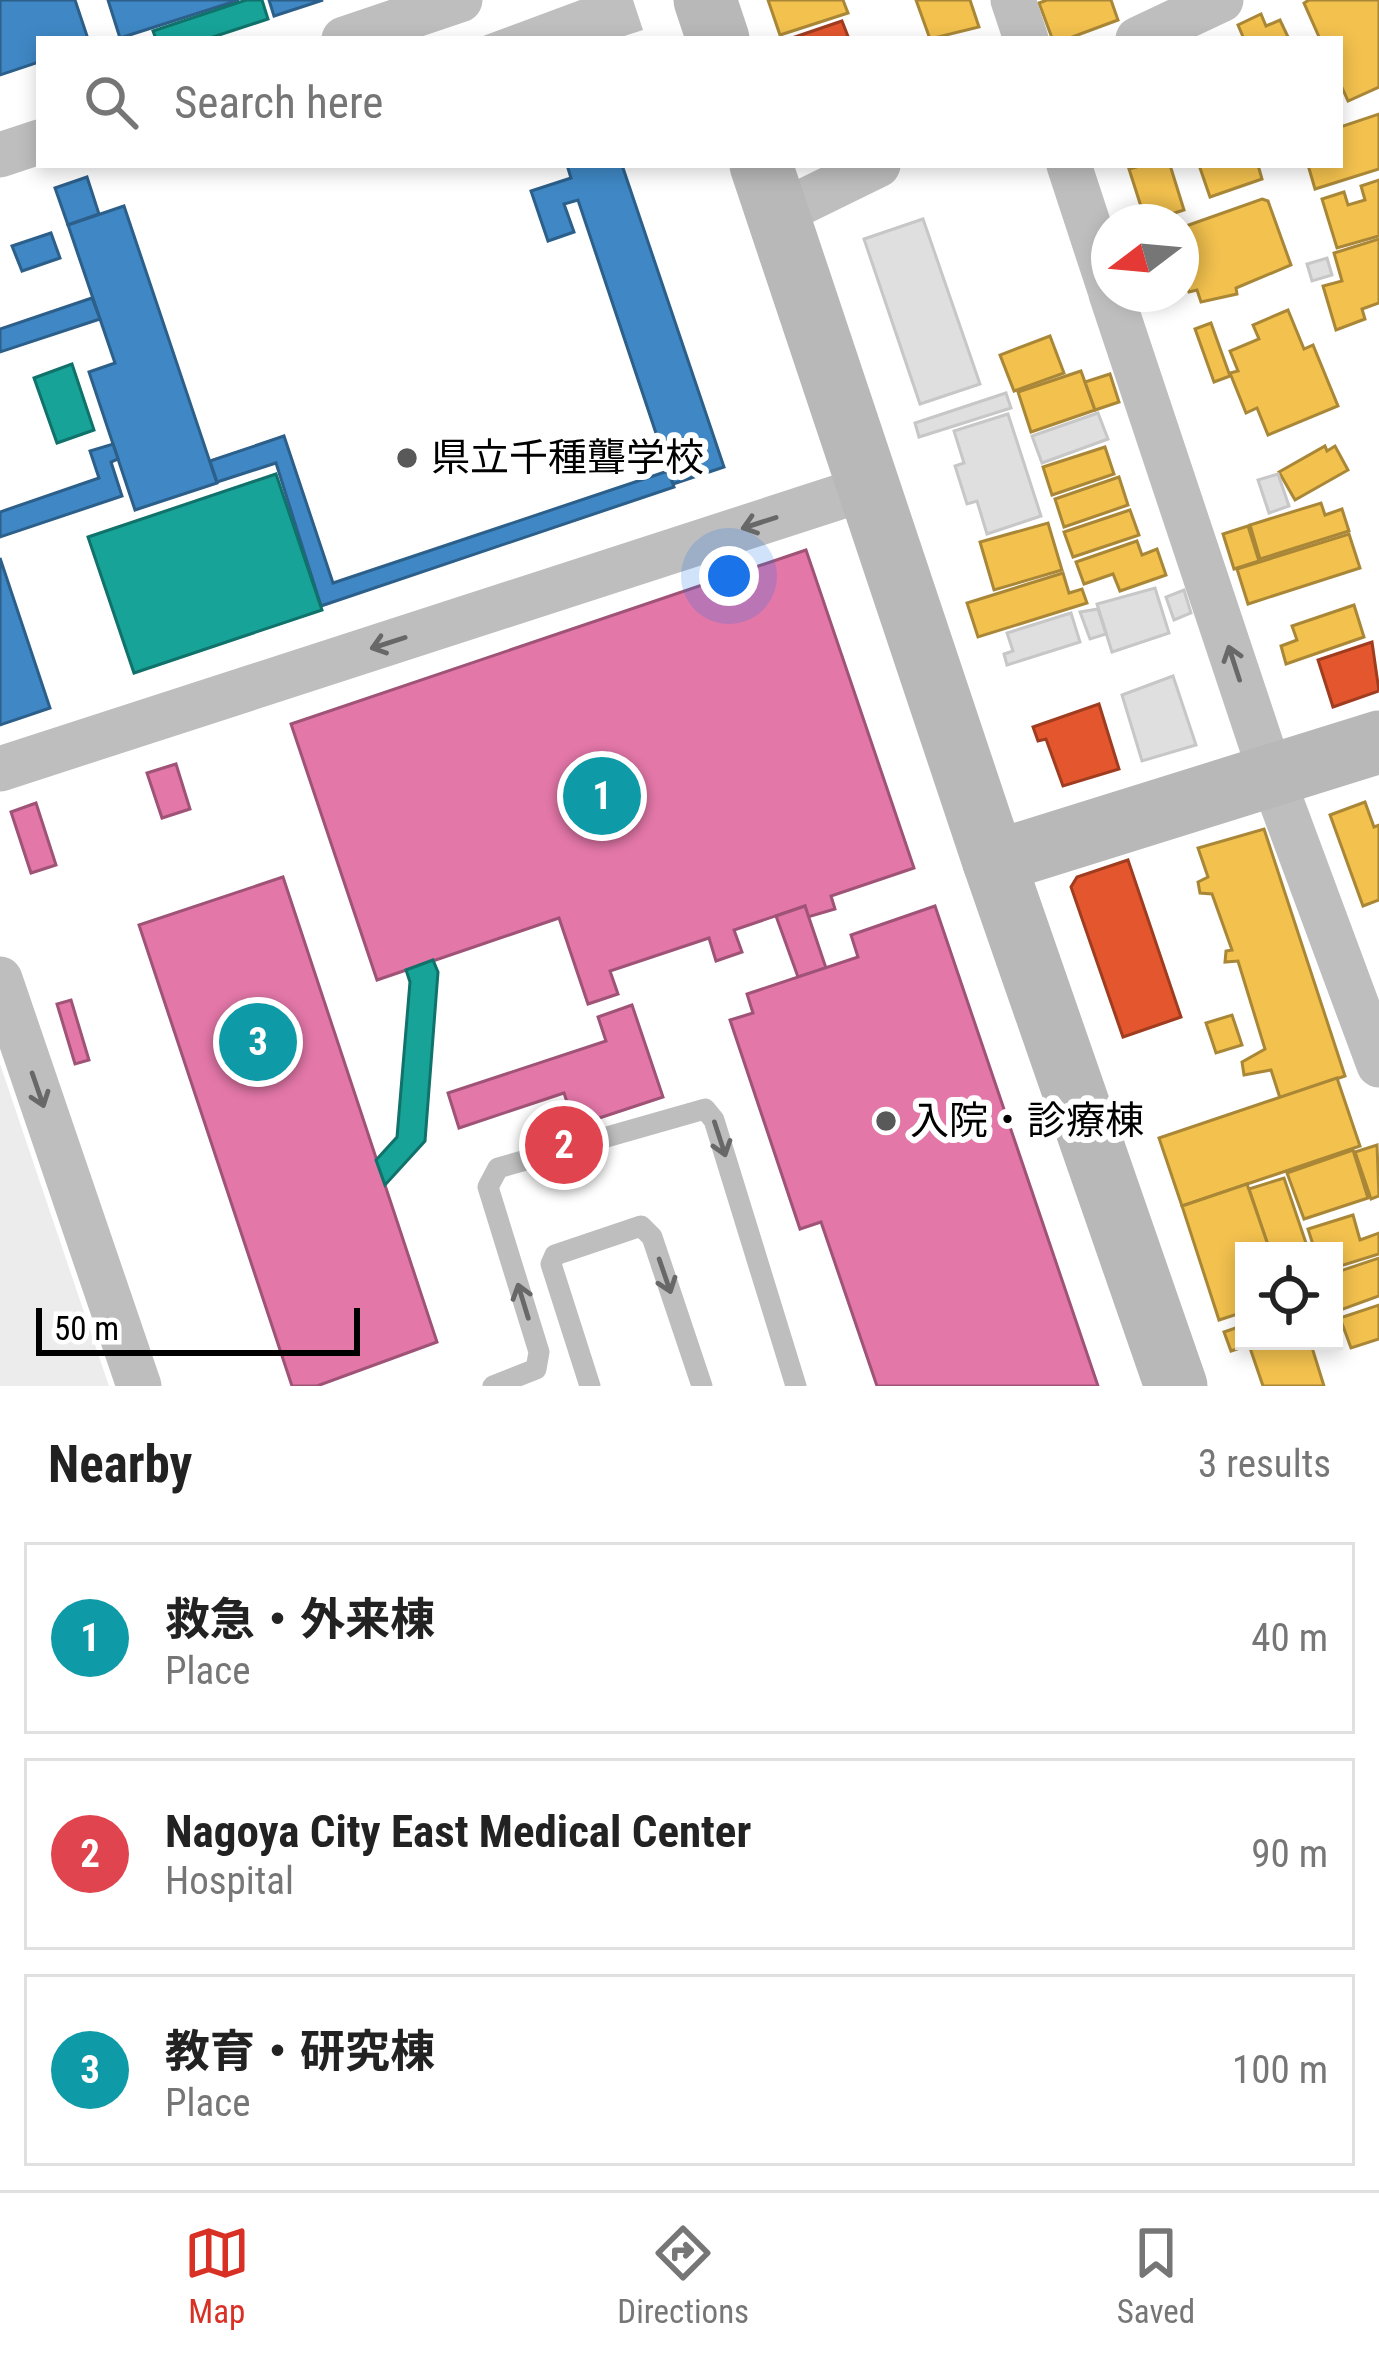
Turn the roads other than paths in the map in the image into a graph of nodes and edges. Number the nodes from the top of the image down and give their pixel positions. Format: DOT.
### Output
graph roads {
  1 [pos="460,0"];
  2 [pos="705,0"];
  3 [pos="1013,0"];
  4 [pos="1221,0"];
  5 [pos="353,36"];
  6 [pos="717,36"];
  7 [pos="1025,36"];
  8 [pos="1144,36"];
  9 [pos="36,143"];
  10 [pos="0,155"];
  11 [pos="865,168"];
  12 [pos="1070,168"];
  13 [pos="770,190"];
  14 [pos="1091,232"];
  15 [pos="1117,312"];
  16 [pos="870,487"];
  17 [pos="1379,742"];
  18 [pos="0,769"];
  19 [pos="1271,774"];
  20 [pos="994,862"];
  21 [pos="0,980"];
  22 [pos="1379,1065"];
  23 [pos="139,1386"];
  24 [pos="493,1386"];
  25 [pos="590,1386"];
  26 [pos="702,1386"];
  27 [pos="796,1386"];
  28 [pos="1176,1386"];
  1 -- 5 [label="street"];
  2 -- 6 [label="street"];
  3 -- 7 [label="street"];
  4 -- 8 [label="street"];
  9 -- 10 [label="street"];
  11 -- 13 [label="street"];
  12 -- 14 [label="street"];
  13 -- 16 [label="street"];
  19 -- 15 [label="street, one-way"];
  16 -- 18 [label="street, one-way"];
  16 -- 20 [label="street"];
  17 -- 19 [label="street"];
  19 -- 20 [label="street"];
  19 -- 22 [label="street"];
  20 -- 28 [label="street"];
  21 -- 23 [label="street, one-way"];
  24 -- 27 [label="lane, one-way"];
  25 -- 26 [label="lane, one-way"];
}
